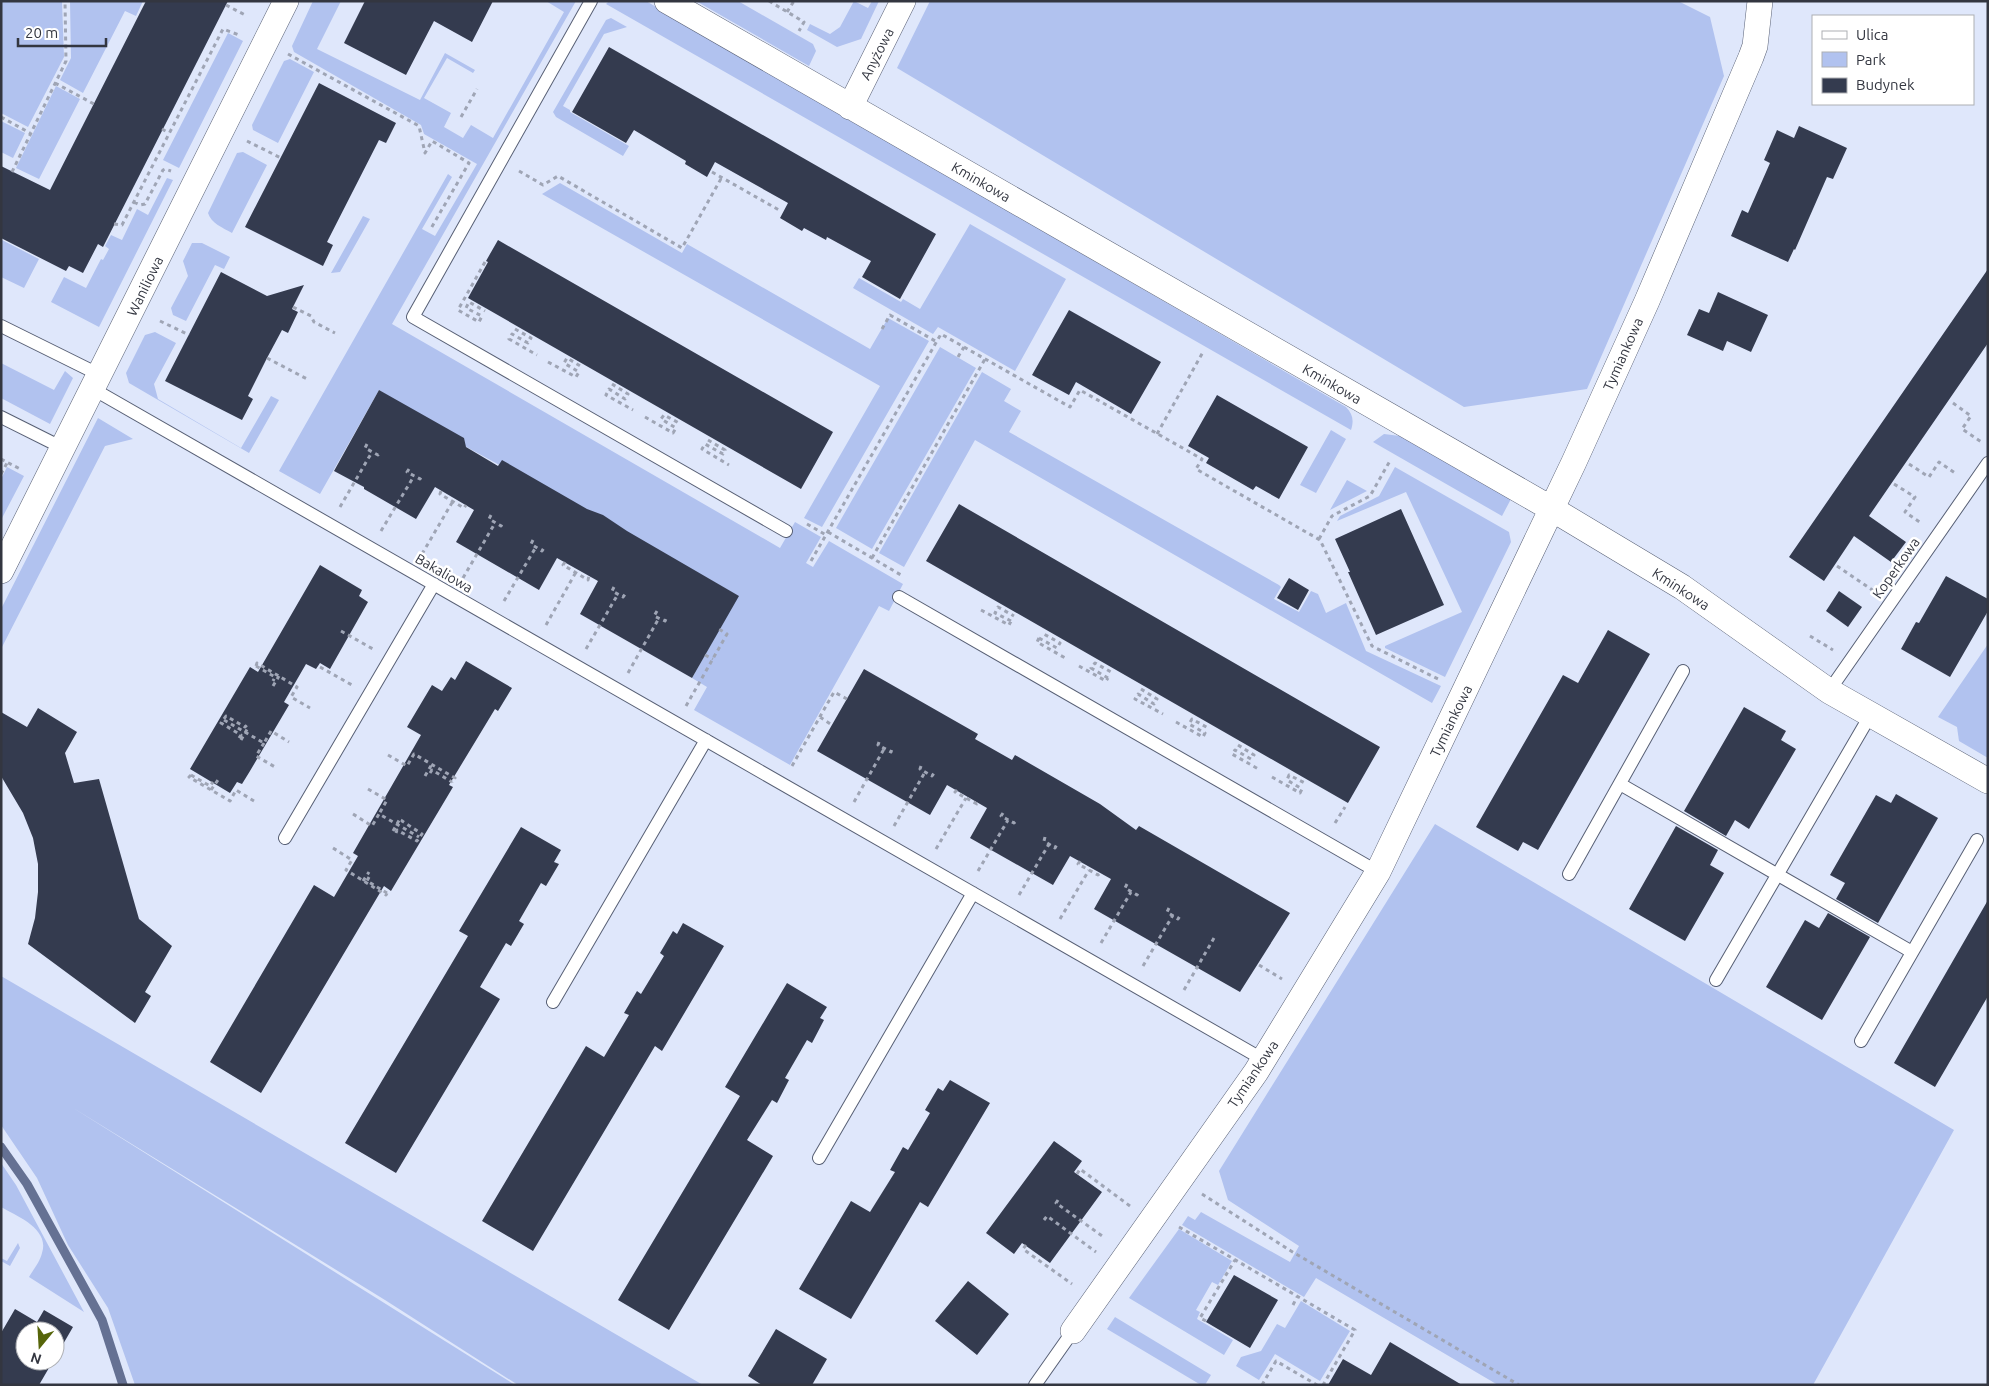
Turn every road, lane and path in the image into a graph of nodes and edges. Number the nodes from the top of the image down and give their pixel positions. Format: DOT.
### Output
graph roads {
  1 [pos="65,1"];
  2 [pos="286,1"];
  3 [pos="591,1"];
  4 [pos="667,1"];
  5 [pos="769,1"];
  6 [pos="794,1"];
  7 [pos="903,1"];
  8 [pos="1760,1"];
  9 [pos="226,5"];
  10 [pos="788,12"];
  11 [pos="250,18"];
  12 [pos="799,31"];
  13 [pos="241,36"];
  14 [pos="283,51"];
  15 [pos="55,83"];
  16 [pos="477,90"];
  17 [pos="94,104"];
  18 [pos="850,107"];
  19 [pos="461,117"];
  20 [pos="1,118"];
  21 [pos="162,130"];
  22 [pos="30,132"];
  23 [pos="169,133"];
  24 [pos="240,137"];
  25 [pos="425,154"];
  26 [pos="281,158"];
  27 [pos="422,159"];
  28 [pos="517,170"];
  29 [pos="12,172"];
  30 [pos="712,172"];
  31 [pos="161,173"];
  32 [pos="722,177"];
  33 [pos="134,202"];
  34 [pos="779,210"];
  35 [pos="114,224"];
  36 [pos="430,230"];
  37 [pos="485,262"];
  38 [pos="293,307"];
  39 [pos="485,311"];
  40 [pos="160,321"];
  41 [pos="1,326"];
  42 [pos="515,328"];
  43 [pos="882,329"];
  44 [pos="335,333"];
  45 [pos="189,335"];
  46 [pos="937,342"];
  47 [pos="964,347"];
  48 [pos="1203,352"];
  49 [pos="537,355"];
  50 [pos="958,357"];
  51 [pos="267,358"];
  52 [pos="985,359"];
  53 [pos="548,362"];
  54 [pos="582,367"];
  55 [pos="309,380"];
  56 [pos="97,382"];
  57 [pos="612,384"];
  58 [pos="1953,403"];
  59 [pos="633,410"];
  60 [pos="1,417"];
  61 [pos="646,417"];
  62 [pos="679,423"];
  63 [pos="1157,434"];
  64 [pos="708,440"];
  65 [pos="367,444"];
  66 [pos="1986,446"];
  67 [pos="63,448"];
  68 [pos="372,452"];
  69 [pos="380,452"];
  70 [pos="1391,459"];
  71 [pos="1,460"];
  72 [pos="7,462"];
  73 [pos="1988,463"];
  74 [pos="1909,464"];
  75 [pos="729,465"];
  76 [pos="409,469"];
  77 [pos="1,474"];
  78 [pos="29,474"];
  79 [pos="1956,474"];
  80 [pos="414,476"];
  81 [pos="422,476"];
  82 [pos="1894,484"];
  83 [pos="441,491"];
  84 [pos="453,501"];
  85 [pos="466,505"];
  86 [pos="339,509"];
  87 [pos="1552,509"];
  88 [pos="491,516"];
  89 [pos="503,522"];
  90 [pos="802,522"];
  91 [pos="495,523"];
  92 [pos="1922,524"];
  93 [pos="786,532"];
  94 [pos="380,534"];
  95 [pos="827,534"];
  96 [pos="1319,539"];
  97 [pos="533,540"];
  98 [pos="545,546"];
  99 [pos="536,547"];
  100 [pos="420,557"];
  101 [pos="872,558"];
  102 [pos="811,561"];
  103 [pos="565,562"];
  104 [pos="1837,566"];
  105 [pos="1,571"];
  106 [pos="576,572"];
  107 [pos="589,576"];
  108 [pos="462,581"];
  109 [pos="434,584"];
  110 [pos="614,587"];
  111 [pos="626,593"];
  112 [pos="618,594"];
  113 [pos="1879,594"];
  114 [pos="899,597"];
  115 [pos="503,604"];
  116 [pos="982,610"];
  117 [pos="657,611"];
  118 [pos="1014,616"];
  119 [pos="667,617"];
  120 [pos="659,618"];
  121 [pos="544,628"];
  122 [pos="719,630"];
  123 [pos="341,631"];
  124 [pos="1042,633"];
  125 [pos="1810,636"];
  126 [pos="376,650"];
  127 [pos="585,651"];
  128 [pos="705,655"];
  129 [pos="1841,655"];
  130 [pos="712,659"];
  131 [pos="1067,659"];
  132 [pos="1079,666"];
  133 [pos="320,668"];
  134 [pos="1683,671"];
  135 [pos="1111,672"];
  136 [pos="279,676"];
  137 [pos="626,676"];
  138 [pos="1440,680"];
  139 [pos="273,681"];
  140 [pos="273,686"];
  141 [pos="354,687"];
  142 [pos="1141,689"];
  143 [pos="1829,690"];
  144 [pos="847,700"];
  145 [pos="310,708"];
  146 [pos="684,709"];
  147 [pos="1163,714"];
  148 [pos="1871,714"];
  149 [pos="820,717"];
  150 [pos="224,720"];
  151 [pos="1176,722"];
  152 [pos="832,724"];
  153 [pos="1208,728"];
  154 [pos="245,733"];
  155 [pos="706,740"];
  156 [pos="289,742"];
  157 [pos="879,742"];
  158 [pos="264,743"];
  159 [pos="1238,745"];
  160 [pos="884,749"];
  161 [pos="892,749"];
  162 [pos="388,755"];
  163 [pos="432,764"];
  164 [pos="922,766"];
  165 [pos="274,767"];
  166 [pos="790,770"];
  167 [pos="1260,770"];
  168 [pos="926,772"];
  169 [pos="430,773"];
  170 [pos="934,773"];
  171 [pos="425,776"];
  172 [pos="1272,777"];
  173 [pos="218,780"];
  174 [pos="1988,781"];
  175 [pos="213,782"];
  176 [pos="1305,784"];
  177 [pos="1620,784"];
  178 [pos="368,789"];
  179 [pos="212,790"];
  180 [pos="956,790"];
  181 [pos="966,798"];
  182 [pos="254,801"];
  183 [pos="978,802"];
  184 [pos="852,806"];
  185 [pos="1345,807"];
  186 [pos="1003,813"];
  187 [pos="353,814"];
  188 [pos="379,814"];
  189 [pos="1008,820"];
  190 [pos="1016,820"];
  191 [pos="397,824"];
  192 [pos="893,829"];
  193 [pos="1332,830"];
  194 [pos="419,837"];
  195 [pos="1045,837"];
  196 [pos="285,838"];
  197 [pos="1977,840"];
  198 [pos="1049,844"];
  199 [pos="1057,844"];
  200 [pos="333,848"];
  201 [pos="934,853"];
  202 [pos="1080,861"];
  203 [pos="1089,870"];
  204 [pos="369,872"];
  205 [pos="1378,872"];
  206 [pos="1100,873"];
  207 [pos="1569,874"];
  208 [pos="1777,874"];
  209 [pos="976,876"];
  210 [pos="369,877"];
  211 [pos="363,881"];
  212 [pos="1127,884"];
  213 [pos="1139,891"];
  214 [pos="1131,892"];
  215 [pos="973,893"];
  216 [pos="1016,900"];
  217 [pos="1169,908"];
  218 [pos="1181,914"];
  219 [pos="1173,915"];
  220 [pos="1057,923"];
  221 [pos="1214,938"];
  222 [pos="1098,948"];
  223 [pos="1912,952"];
  224 [pos="1259,965"];
  225 [pos="1140,971"];
  226 [pos="1283,979"];
  227 [pos="1716,980"];
  228 [pos="1181,995"];
  229 [pos="553,1002"];
  230 [pos="1861,1041"];
  231 [pos="1264,1060"];
  232 [pos="819,1158"];
  233 [pos="1077,1174"];
  234 [pos="1180,1180"];
  235 [pos="1058,1200"];
  236 [pos="1146,1212"];
  237 [pos="1044,1220"];
  238 [pos="1112,1243"];
  239 [pos="1026,1245"];
  240 [pos="1102,1256"];
  241 [pos="1235,1260"];
  242 [pos="1079,1288"];
  243 [pos="1298,1297"];
  244 [pos="1292,1305"];
  245 [pos="1206,1321"];
  246 [pos="1073,1331"];
  247 [pos="1035,1385"];
  248 [pos="1262,1385"];
  249 [pos="1317,1385"];
  250 [pos="1323,1385"];
  251 [pos="1519,1385"];
  1 -- 15 [label="path"];
  2 -- 56 [label="street, Waniliowa"];
  3 -- 93 [label="lane"];
  4 -- 18 [label="street, Kminkowa"];
  5 -- 10 [label="path"];
  6 -- 10 [label="path"];
  7 -- 18 [label="street, Anyżowa"];
  8 -- 87 [label="street, Tymiankowa"];
  9 -- 11 [label="path"];
  10 -- 12 [label="path"];
  13 -- 23 [label="path"];
  14 -- 25 [label="path"];
  15 -- 17 [label="path"];
  15 -- 22 [label="path"];
  16 -- 19 [label="path"];
  18 -- 87 [label="street, Kminkowa"];
  20 -- 22 [label="path"];
  21 -- 23 [label="path"];
  22 -- 29 [label="path"];
  23 -- 33 [label="path"];
  24 -- 26 [label="path"];
  25 -- 27 [label="path"];
  25 -- 36 [label="path"];
  28 -- 32 [label="path"];
  30 -- 32 [label="path"];
  31 -- 33 [label="path"];
  32 -- 34 [label="path"];
  33 -- 35 [label="path"];
  37 -- 39 [label="path"];
  38 -- 44 [label="path"];
  40 -- 45 [label="path"];
  41 -- 56 [label="lane, Bakaliowa"];
  42 -- 49 [label="path"];
  43 -- 46 [label="path"];
  46 -- 47 [label="path"];
  46 -- 95 [label="path"];
  47 -- 50 [label="path"];
  47 -- 52 [label="path"];
  48 -- 63 [label="path"];
  51 -- 55 [label="path"];
  52 -- 63 [label="path"];
  52 -- 101 [label="path"];
  53 -- 54 [label="path"];
  56 -- 67 [label="street, Waniliowa"];
  56 -- 109 [label="lane, Bakaliowa"];
  57 -- 59 [label="path"];
  58 -- 66 [label="path"];
  60 -- 67 [label="lane"];
  61 -- 62 [label="path"];
  63 -- 96 [label="path"];
  64 -- 75 [label="path"];
  65 -- 68 [label="path"];
  67 -- 105 [label="street, Waniliowa"];
  68 -- 69 [label="path"];
  68 -- 86 [label="path"];
  70 -- 96 [label="path"];
  71 -- 72 [label="path"];
  72 -- 77 [label="path"];
  72 -- 78 [label="path"];
  73 -- 143 [label="lane, Koperkowa"];
  74 -- 79 [label="path"];
  76 -- 80 [label="path"];
  80 -- 81 [label="path"];
  80 -- 94 [label="path"];
  82 -- 92 [label="path"];
  83 -- 84 [label="path"];
  84 -- 85 [label="path"];
  84 -- 100 [label="path"];
  87 -- 143 [label="street, Kminkowa"];
  87 -- 205 [label="street, Tymiankowa"];
  88 -- 91 [label="path"];
  89 -- 91 [label="path"];
  90 -- 95 [label="path"];
  91 -- 108 [label="path"];
  95 -- 101 [label="path"];
  95 -- 102 [label="path"];
  96 -- 138 [label="path"];
  97 -- 99 [label="path"];
  98 -- 99 [label="path"];
  99 -- 115 [label="path"];
  101 -- 114 [label="path"];
  103 -- 106 [label="path"];
  104 -- 113 [label="path"];
  106 -- 107 [label="path"];
  106 -- 121 [label="path"];
  109 -- 155 [label="lane, Bakaliowa"];
  109 -- 196 [label="lane"];
  110 -- 112 [label="path"];
  111 -- 112 [label="path"];
  112 -- 127 [label="path"];
  114 -- 205 [label="lane"];
  116 -- 118 [label="path"];
  117 -- 120 [label="path"];
  119 -- 120 [label="path"];
  120 -- 137 [label="path"];
  122 -- 130 [label="path"];
  123 -- 126 [label="path"];
  124 -- 131 [label="path"];
  125 -- 129 [label="path"];
  128 -- 130 [label="path"];
  130 -- 146 [label="path"];
  132 -- 135 [label="path"];
  133 -- 141 [label="path"];
  134 -- 177 [label="lane"];
  136 -- 139 [label="path"];
  136 -- 140 [label="path"];
  136 -- 145 [label="path"];
  142 -- 147 [label="path"];
  143 -- 148 [label="street, Kminkowa"];
  144 -- 149 [label="path"];
  148 -- 174 [label="street, Kminkowa"];
  148 -- 208 [label="lane"];
  149 -- 152 [label="path"];
  149 -- 166 [label="path"];
  150 -- 154 [label="path"];
  150 -- 154 [label="path"];
  150 -- 154 [label="path"];
  151 -- 153 [label="path"];
  154 -- 158 [label="path"];
  155 -- 215 [label="lane, Bakaliowa"];
  155 -- 229 [label="lane"];
  156 -- 158 [label="path"];
  157 -- 160 [label="path"];
  158 -- 165 [label="path"];
  159 -- 167 [label="path"];
  160 -- 161 [label="path"];
  160 -- 184 [label="path"];
  162 -- 163 [label="path"];
  163 -- 169 [label="path"];
  163 -- 171 [label="path"];
  164 -- 168 [label="path"];
  168 -- 170 [label="path"];
  168 -- 192 [label="path"];
  172 -- 176 [label="path"];
  173 -- 179 [label="path"];
  175 -- 179 [label="path"];
  177 -- 207 [label="lane"];
  177 -- 208 [label="lane"];
  178 -- 188 [label="path"];
  179 -- 182 [label="path"];
  180 -- 181 [label="path"];
  181 -- 183 [label="path"];
  181 -- 201 [label="path"];
  185 -- 193 [label="path"];
  186 -- 189 [label="path"];
  187 -- 188 [label="path"];
  188 -- 191 [label="path"];
  189 -- 190 [label="path"];
  189 -- 209 [label="path"];
  191 -- 194 [label="path"];
  191 -- 194 [label="path"];
  191 -- 194 [label="path"];
  195 -- 198 [label="path"];
  197 -- 223 [label="lane"];
  198 -- 199 [label="path"];
  198 -- 216 [label="path"];
  200 -- 211 [label="path"];
  202 -- 203 [label="path"];
  203 -- 206 [label="path"];
  203 -- 220 [label="path"];
  204 -- 211 [label="path"];
  205 -- 231 [label="street, Tymiankowa"];
  208 -- 223 [label="lane"];
  208 -- 227 [label="lane"];
  210 -- 211 [label="path"];
  212 -- 214 [label="path"];
  213 -- 214 [label="path"];
  214 -- 222 [label="path"];
  215 -- 231 [label="lane, Bakaliowa"];
  215 -- 232 [label="lane"];
  217 -- 219 [label="path"];
  218 -- 219 [label="path"];
  219 -- 225 [label="path"];
  221 -- 228 [label="path"];
  223 -- 230 [label="lane"];
  224 -- 226 [label="path"];
  231 -- 234 [label="street, Tymiankowa"];
  233 -- 236 [label="path"];
  234 -- 236 [label="street, Tymiankowa"];
  234 -- 251 [label="path"];
  235 -- 238 [label="path"];
  236 -- 241 [label="path"];
  236 -- 246 [label="street, Tymiankowa"];
  237 -- 240 [label="path"];
  239 -- 242 [label="path"];
  241 -- 243 [label="path"];
  241 -- 245 [label="path"];
  243 -- 244 [label="path"];
  243 -- 250 [label="path"];
  246 -- 247 [label="lane, Tymiankowa"];
  248 -- 249 [label="path"];
}
